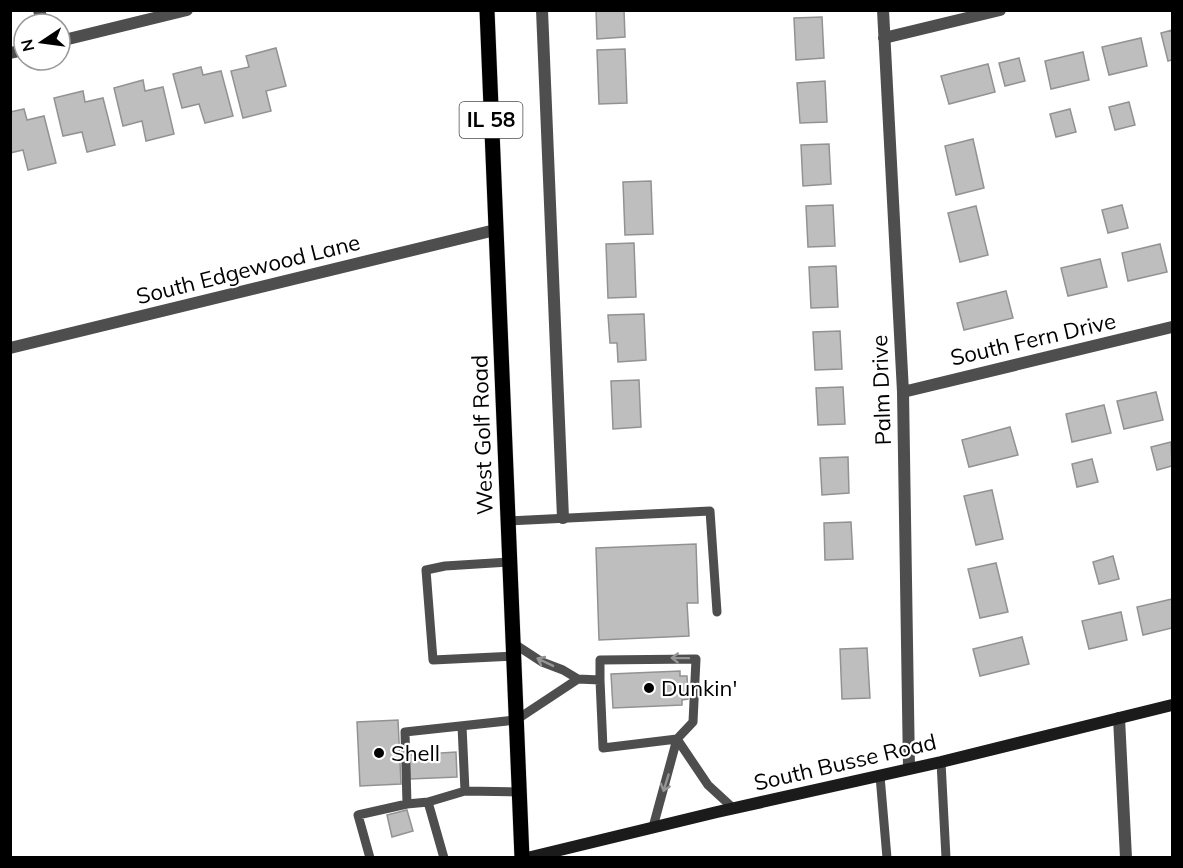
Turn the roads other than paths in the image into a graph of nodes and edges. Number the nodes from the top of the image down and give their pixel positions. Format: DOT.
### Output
graph roads {
  1 [pos="187,10"];
  2 [pos="487,10"];
  3 [pos="542,10"];
  4 [pos="883,10"];
  5 [pos="1000,10"];
  6 [pos="72,38"];
  7 [pos="884,38"];
  8 [pos="495,230"];
  9 [pos="1173,327"];
  10 [pos="10,348"];
  11 [pos="903,392"];
  12 [pos="563,518"];
  13 [pos="508,521"];
  14 [pos="509,562"];
  15 [pos="717,612"];
  16 [pos="513,649"];
  17 [pos="578,680"];
  18 [pos="600,680"];
  19 [pos="1173,705"];
  20 [pos="1119,718"];
  21 [pos="516,720"];
  22 [pos="462,726"];
  23 [pos="677,739"];
  24 [pos="941,762"];
  25 [pos="909,768"];
  26 [pos="880,776"];
  27 [pos="465,791"];
  28 [pos="518,792"];
  29 [pos="428,802"];
  30 [pos="407,804"];
  31 [pos="733,808"];
  32 [pos="653,827"];
  33 [pos="370,858"];
  34 [pos="444,858"];
  35 [pos="522,858"];
  36 [pos="527,858"];
  37 [pos="887,858"];
  38 [pos="946,858"];
  39 [pos="1126,858"];
  1 -- 6 [label="street"];
  2 -- 8 [label="main road, West Golf Road / IL 58"];
  3 -- 12 [label="street"];
  4 -- 7 [label="street, Palm Drive"];
  5 -- 7 [label="street"];
  7 -- 11 [label="street, Palm Drive"];
  8 -- 10 [label="street, South Edgewood Lane"];
  8 -- 13 [label="main road, West Golf Road / IL 58"];
  9 -- 11 [label="street, South Fern Drive"];
  11 -- 25 [label="street, Palm Drive"];
  12 -- 13 [label="lane"];
  12 -- 15 [label="lane"];
  13 -- 14 [label="main road, West Golf Road / IL 58"];
  14 -- 16 [label="main road, West Golf Road / IL 58"];
  14 -- 16 [label="lane"];
  17 -- 16 [label="lane, one-way"];
  16 -- 21 [label="main road, West Golf Road / IL 58"];
  17 -- 18 [label="lane"];
  17 -- 21 [label="lane"];
  18 -- 23 [label="lane"];
  23 -- 18 [label="lane, one-way"];
  19 -- 20 [label="main road, South Busse Road"];
  20 -- 24 [label="main road, South Busse Road"];
  20 -- 39 [label="street"];
  21 -- 22 [label="lane"];
  21 -- 28 [label="main road, West Golf Road / IL 58"];
  22 -- 27 [label="lane"];
  22 -- 30 [label="lane"];
  23 -- 31 [label="lane"];
  23 -- 32 [label="lane, one-way"];
  24 -- 25 [label="main road, South Busse Road"];
  24 -- 38 [label="lane"];
  25 -- 26 [label="main road, South Busse Road"];
  26 -- 31 [label="main road, South Busse Road"];
  26 -- 37 [label="lane"];
  27 -- 28 [label="lane"];
  27 -- 29 [label="lane"];
  28 -- 35 [label="main road, West Golf Road / IL 58"];
  29 -- 30 [label="lane"];
  29 -- 34 [label="lane"];
  30 -- 33 [label="lane"];
  31 -- 32 [label="main road, South Busse Road"];
  32 -- 36 [label="main road, South Busse Road"];
}
